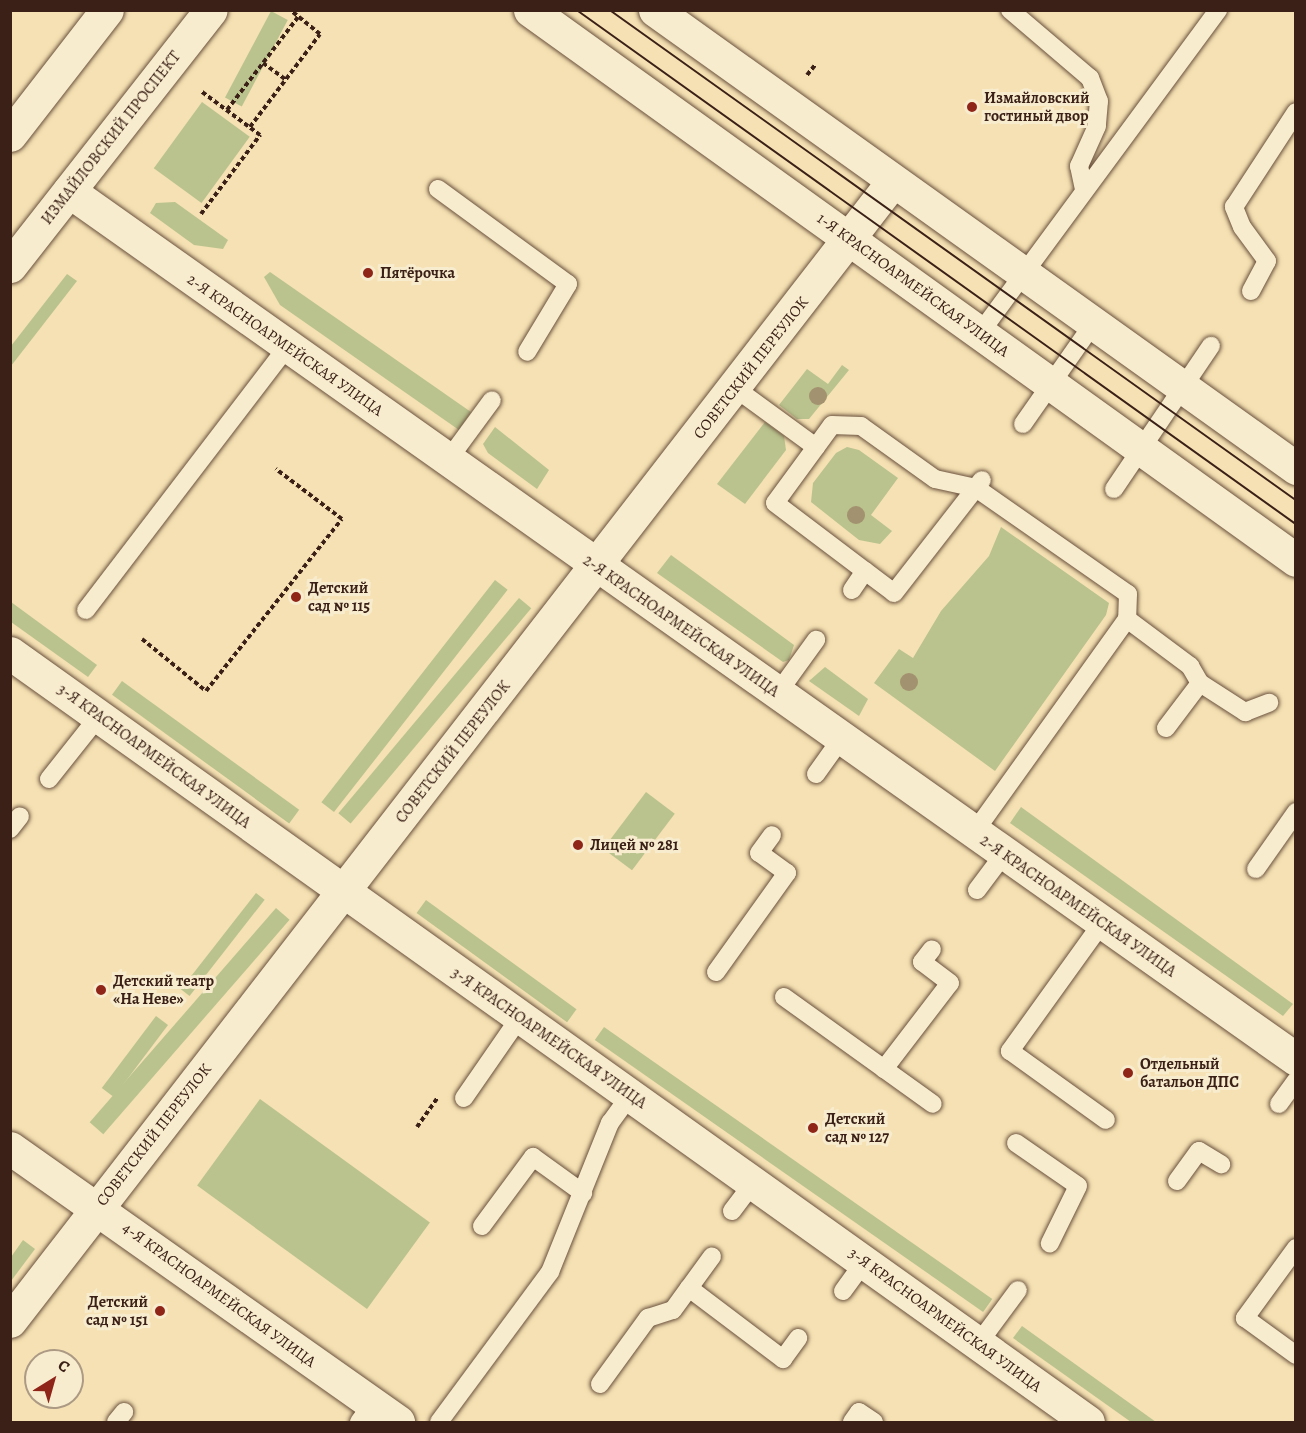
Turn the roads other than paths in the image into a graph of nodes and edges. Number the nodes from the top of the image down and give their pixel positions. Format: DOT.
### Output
graph roads {
  1 [pos="107,10"];
  2 [pos="211,10"];
  3 [pos="530,10"];
  4 [pos="654,10"];
  5 [pos="1010,10"];
  6 [pos="1215,11"];
  7 [pos="1295,113"];
  8 [pos="10,135"];
  9 [pos="893,181"];
  10 [pos="438,189"];
  11 [pos="1084,189"];
  12 [pos="69,191"];
  13 [pos="849,239"];
  14 [pos="10,266"];
  15 [pos="1024,273"];
  16 [pos="1251,291"];
  17 [pos="1093,324"];
  18 [pos="980,333"];
  19 [pos="1211,346"];
  20 [pos="287,347"];
  21 [pos="526,352"];
  22 [pos="1051,384"];
  23 [pos="1183,387"];
  24 [pos="735,388"];
  25 [pos="492,400"];
  26 [pos="1023,424"];
  27 [pos="816,447"];
  28 [pos="1142,449"];
  29 [pos="448,460"];
  30 [pos="1296,468"];
  31 [pos="979,483"];
  32 [pos="1114,489"];
  33 [pos="1296,560"];
  34 [pos="597,567"];
  35 [pos="865,571"];
  36 [pos="852,590"];
  37 [pos="86,610"];
  38 [pos="1127,619"];
  39 [pos="816,640"];
  40 [pos="10,653"];
  41 [pos="1200,683"];
  42 [pos="777,694"];
  43 [pos="1269,703"];
  44 [pos="99,716"];
  45 [pos="1166,728"];
  46 [pos="841,739"];
  47 [pos="816,774"];
  48 [pos="49,778"];
  49 [pos="1296,812"];
  50 [pos="974,833"];
  51 [pos="772,835"];
  52 [pos="1004,854"];
  53 [pos="1256,869"];
  54 [pos="977,890"];
  55 [pos="344,892"];
  56 [pos="1102,923"];
  57 [pos="932,949"];
  58 [pos="716,972"];
  59 [pos="784,997"];
  60 [pos="520,1017"];
  61 [pos="1292,1048"];
  62 [pos="884,1069"];
  63 [pos="1296,1081"];
  64 [pos="630,1095"];
  65 [pos="464,1098"];
  66 [pos="933,1104"];
  67 [pos="1279,1104"];
  68 [pos="1106,1120"];
  69 [pos="1016,1143"];
  70 [pos="10,1148"];
  71 [pos="1221,1164"];
  72 [pos="1177,1181"];
  73 [pos="753,1183"];
  74 [pos="583,1193"];
  75 [pos="97,1208"];
  76 [pos="732,1211"];
  77 [pos="482,1226"];
  78 [pos="1050,1243"];
  79 [pos="1296,1248"];
  80 [pos="712,1256"];
  81 [pos="864,1262"];
  82 [pos="689,1288"];
  83 [pos="1018,1290"];
  84 [pos="843,1291"];
  85 [pos="10,1321"];
  86 [pos="798,1338"];
  87 [pos="978,1344"];
  88 [pos="1296,1355"];
  89 [pos="600,1384"];
  90 [pos="376,1416"];
  91 [pos="439,1422"];
  92 [pos="852,1422"];
  93 [pos="874,1422"];
  94 [pos="1088,1422"];
  1 -- 8 [label="street"];
  2 -- 12 [label="street, ИЗМАЙЛОВСКИЙ ПРОСПЕКТ"];
  3 -- 13 [label="street, 1-Я КРАСНОАРМЕЙСКАЯ УЛИЦА"];
  4 -- 9 [label="street"];
  5 -- 11 [label="lane"];
  6 -- 11 [label="lane"];
  7 -- 16 [label="lane"];
  9 -- 13 [label="street, СОВЕТСКИЙ ПЕРЕУЛОК"];
  9 -- 15 [label="street"];
  10 -- 21 [label="lane"];
  11 -- 15 [label="lane"];
  12 -- 14 [label="street, ИЗМАЙЛОВСКИЙ ПРОСПЕКТ"];
  12 -- 20 [label="street, 2-Я КРАСНОАРМЕЙСКАЯ УЛИЦА"];
  13 -- 18 [label="street, 1-Я КРАСНОАРМЕЙСКАЯ УЛИЦА"];
  13 -- 24 [label="street, СОВЕТСКИЙ ПЕРЕУЛОК"];
  15 -- 17 [label="street"];
  15 -- 18 [label="lane"];
  17 -- 22 [label="lane"];
  17 -- 23 [label="street"];
  18 -- 22 [label="street, 1-Я КРАСНОАРМЕЙСКАЯ УЛИЦА"];
  19 -- 23 [label="lane"];
  20 -- 29 [label="street, 2-Я КРАСНОАРМЕЙСКАЯ УЛИЦА"];
  20 -- 37 [label="lane"];
  22 -- 26 [label="lane"];
  22 -- 28 [label="street, 1-Я КРАСНОАРМЕЙСКАЯ УЛИЦА"];
  23 -- 28 [label="lane"];
  23 -- 30 [label="street"];
  24 -- 27 [label="lane"];
  24 -- 34 [label="street, СОВЕТСКИЙ ПЕРЕУЛОК"];
  25 -- 29 [label="lane"];
  27 -- 31 [label="lane"];
  27 -- 35 [label="lane"];
  28 -- 32 [label="lane"];
  28 -- 33 [label="street, 1-Я КРАСНОАРМЕЙСКАЯ УЛИЦА"];
  29 -- 34 [label="street, 2-Я КРАСНОАРМЕЙСКАЯ УЛИЦА"];
  31 -- 35 [label="lane"];
  31 -- 38 [label="lane"];
  34 -- 42 [label="street, 2-Я КРАСНОАРМЕЙСКАЯ УЛИЦА"];
  34 -- 55 [label="street, СОВЕТСКИЙ ПЕРЕУЛОК"];
  35 -- 36 [label="lane"];
  38 -- 41 [label="lane"];
  38 -- 50 [label="lane"];
  39 -- 42 [label="lane"];
  40 -- 44 [label="street, 3-Я КРАСНОАРМЕЙСКАЯ УЛИЦА"];
  41 -- 43 [label="lane"];
  41 -- 45 [label="lane"];
  42 -- 46 [label="street, 2-Я КРАСНОАРМЕЙСКАЯ УЛИЦА"];
  44 -- 48 [label="lane"];
  44 -- 55 [label="street, 3-Я КРАСНОАРМЕЙСКАЯ УЛИЦА"];
  46 -- 47 [label="lane"];
  46 -- 50 [label="street, 2-Я КРАСНОАРМЕЙСКАЯ УЛИЦА"];
  49 -- 53 [label="lane"];
  50 -- 52 [label="street, 2-Я КРАСНОАРМЕЙСКАЯ УЛИЦА"];
  51 -- 58 [label="lane"];
  52 -- 54 [label="lane"];
  52 -- 56 [label="street, 2-Я КРАСНОАРМЕЙСКАЯ УЛИЦА"];
  55 -- 60 [label="street, 3-Я КРАСНОАРМЕЙСКАЯ УЛИЦА"];
  55 -- 75 [label="street, СОВЕТСКИЙ ПЕРЕУЛОК"];
  56 -- 61 [label="street, 2-Я КРАСНОАРМЕЙСКАЯ УЛИЦА"];
  56 -- 68 [label="lane"];
  57 -- 62 [label="lane"];
  59 -- 62 [label="lane"];
  60 -- 64 [label="street, 3-Я КРАСНОАРМЕЙСКАЯ УЛИЦА"];
  60 -- 65 [label="lane"];
  62 -- 66 [label="lane"];
  63 -- 67 [label="lane"];
  64 -- 73 [label="street, 3-Я КРАСНОАРМЕЙСКАЯ УЛИЦА"];
  64 -- 74 [label="lane"];
  69 -- 78 [label="lane"];
  70 -- 75 [label="street, 4-Я КРАСНОАРМЕЙСКАЯ УЛИЦА"];
  71 -- 72 [label="lane"];
  73 -- 76 [label="lane"];
  73 -- 81 [label="street, 3-Я КРАСНОАРМЕЙСКАЯ УЛИЦА"];
  74 -- 77 [label="lane"];
  74 -- 91 [label="lane"];
  75 -- 85 [label="street, СОВЕТСКИЙ ПЕРЕУЛОК"];
  75 -- 90 [label="street, 4-Я КРАСНОАРМЕЙСКАЯ УЛИЦА"];
  79 -- 88 [label="lane"];
  80 -- 82 [label="lane"];
  81 -- 84 [label="lane"];
  81 -- 87 [label="street, 3-Я КРАСНОАРМЕЙСКАЯ УЛИЦА"];
  82 -- 86 [label="lane"];
  82 -- 89 [label="lane"];
  83 -- 87 [label="lane"];
  87 -- 94 [label="street, 3-Я КРАСНОАРМЕЙСКАЯ УЛИЦА"];
  92 -- 93 [label="lane"];
}
